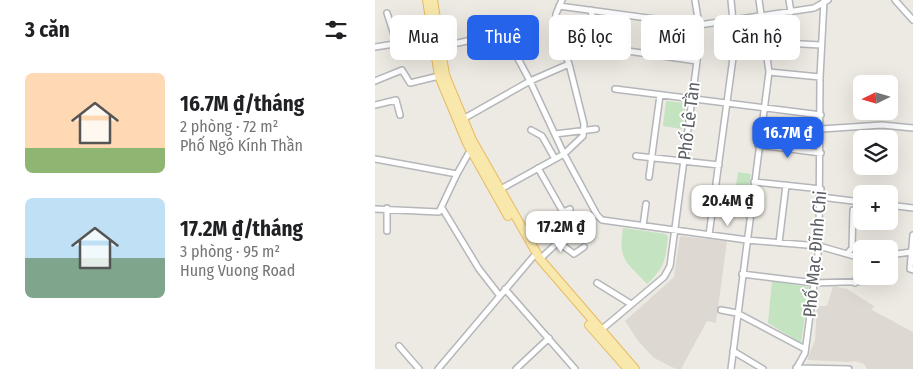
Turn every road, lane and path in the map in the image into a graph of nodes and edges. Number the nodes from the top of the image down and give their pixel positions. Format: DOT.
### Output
graph roads {
  1 [pos="427,0"];
  2 [pos="433,0"];
  3 [pos="562,0"];
  4 [pos="695,0"];
  5 [pos="731,0"];
  6 [pos="759,0"];
  7 [pos="789,0"];
  8 [pos="895,0"];
  9 [pos="825,1"];
  10 [pos="559,6"];
  11 [pos="591,10"];
  12 [pos="791,12"];
  13 [pos="387,13"];
  14 [pos="429,15"];
  15 [pos="697,15"];
  16 [pos="733,15"];
  17 [pos="761,15"];
  18 [pos="773,15"];
  19 [pos="641,17"];
  20 [pos="913,20"];
  21 [pos="390,22"];
  22 [pos="458,43"];
  23 [pos="800,44"];
  24 [pos="390,45"];
  25 [pos="821,45"];
  26 [pos="375,47"];
  27 [pos="436,60"];
  28 [pos="733,60"];
  29 [pos="767,60"];
  30 [pos="697,61"];
  31 [pos="569,64"];
  32 [pos="769,72"];
  33 [pos="439,76"];
  34 [pos="820,77"];
  35 [pos="375,81"];
  36 [pos="530,81"];
  37 [pos="615,89"];
  38 [pos="660,95"];
  39 [pos="692,99"];
  40 [pos="727,103"];
  41 [pos="375,104"];
  42 [pos="763,108"];
  43 [pos="400,115"];
  44 [pos="821,115"];
  45 [pos="463,120"];
  46 [pos="821,128"];
  47 [pos="913,128"];
  48 [pos="583,129"];
  49 [pos="531,130"];
  50 [pos="596,130"];
  51 [pos="555,134"];
  52 [pos="758,145"];
  53 [pos="471,149"];
  54 [pos="821,152"];
  55 [pos="564,154"];
  56 [pos="636,156"];
  57 [pos="652,157"];
  58 [pos="375,159"];
  59 [pos="555,159"];
  60 [pos="684,161"];
  61 [pos="719,166"];
  62 [pos="537,168"];
  63 [pos="457,174"];
  64 [pos="649,177"];
  65 [pos="754,182"];
  66 [pos="786,185"];
  67 [pos="821,189"];
  68 [pos="499,190"];
  69 [pos="821,196"];
  70 [pos="853,201"];
  71 [pos="646,204"];
  72 [pos="898,206"];
  73 [pos="387,208"];
  74 [pos="442,208"];
  75 [pos="913,208"];
  76 [pos="375,209"];
  77 [pos="570,209"];
  78 [pos="853,210"];
  79 [pos="643,226"];
  80 [pos="675,230"];
  81 [pos="387,232"];
  82 [pos="569,232"];
  83 [pos="709,235"];
  84 [pos="913,235"];
  85 [pos="747,240"];
  86 [pos="558,242"];
  87 [pos="779,242"];
  88 [pos="819,246"];
  89 [pos="584,247"];
  90 [pos="911,252"];
  91 [pos="898,253"];
  92 [pos="847,254"];
  93 [pos="536,256"];
  94 [pos="853,256"];
  95 [pos="913,270"];
  96 [pos="742,274"];
  97 [pos="597,283"];
  98 [pos="815,283"];
  99 [pos="853,283"];
  100 [pos="505,288"];
  101 [pos="500,296"];
  102 [pos="631,304"];
  103 [pos="721,310"];
  104 [pos="737,313"];
  105 [pos="601,330"];
  106 [pos="549,338"];
  107 [pos="399,346"];
  108 [pos="805,349"];
  109 [pos="733,350"];
  110 [pos="523,364"];
  111 [pos="755,367"];
  112 [pos="796,368"];
  113 [pos="419,369"];
  114 [pos="438,369"];
  115 [pos="516,369"];
  116 [pos="527,369"];
  117 [pos="575,369"];
  118 [pos="628,369"];
  119 [pos="635,369"];
  120 [pos="731,369"];
  121 [pos="763,369"];
  122 [pos="849,369"];
  1 -- 14 [label="main road"];
  2 -- 45 [label="main road"];
  3 -- 10 [label="street"];
  4 -- 15 [label="street, Phố Lê Tần"];
  5 -- 16 [label="street"];
  6 -- 17 [label="street"];
  7 -- 12 [label="street"];
  8 -- 20 [label="street"];
  9 -- 12 [label="street"];
  9 -- 25 [label="street, Phố Mạc Đĩnh Chi"];
  10 -- 11 [label="street"];
  10 -- 31 [label="street"];
  11 -- 19 [label="street"];
  11 -- 30 [label="street"];
  12 -- 18 [label="street"];
  13 -- 21 [label="street"];
  22 -- 36 [label="street"];
  23 -- 25 [label="street"];
  24 -- 26 [label="street"];
  25 -- 34 [label="street, Phố Mạc Đĩnh Chi"];
  27 -- 33 [label="main road"];
  28 -- 40 [label="street"];
  29 -- 32 [label="street"];
  30 -- 39 [label="street, Phố Lê Tần"];
  31 -- 36 [label="street"];
  31 -- 48 [label="street"];
  32 -- 34 [label="street"];
  32 -- 42 [label="street"];
  33 -- 35 [label="street"];
  33 -- 53 [label="main road"];
  34 -- 44 [label="street, Phố Mạc Đĩnh Chi"];
  36 -- 45 [label="street"];
  36 -- 51 [label="street"];
  37 -- 38 [label="street"];
  38 -- 39 [label="street"];
  38 -- 57 [label="street"];
  39 -- 40 [label="street"];
  39 -- 60 [label="street, Phố Lê Tần"];
  40 -- 42 [label="street"];
  40 -- 61 [label="street"];
  41 -- 43 [label="street"];
  42 -- 44 [label="street"];
  42 -- 52 [label="street"];
  44 -- 46 [label="street, Phố Mạc Đĩnh Chi"];
  45 -- 68 [label="main road"];
  46 -- 47 [label="street"];
  46 -- 54 [label="street, Phố Mạc Đĩnh Chi"];
  48 -- 50 [label="street"];
  48 -- 51 [label="street"];
  48 -- 55 [label="street"];
  49 -- 59 [label="street"];
  51 -- 55 [label="street"];
  52 -- 54 [label="street"];
  52 -- 65 [label="street"];
  53 -- 63 [label="street"];
  53 -- 93 [label="main road"];
  54 -- 67 [label="street, Phố Mạc Đĩnh Chi"];
  55 -- 59 [label="street"];
  55 -- 79 [label="street"];
  56 -- 57 [label="street"];
  57 -- 60 [label="street"];
  57 -- 64 [label="street"];
  58 -- 63 [label="street"];
  59 -- 62 [label="street"];
  60 -- 61 [label="street"];
  60 -- 80 [label="street, Phố Lê Tần"];
  61 -- 83 [label="street"];
  62 -- 68 [label="street"];
  62 -- 77 [label="street"];
  63 -- 74 [label="street"];
  65 -- 66 [label="street"];
  65 -- 85 [label="street"];
  66 -- 67 [label="street"];
  66 -- 87 [label="street"];
  67 -- 69 [label="street, Phố Mạc Đĩnh Chi"];
  68 -- 93 [label="main road"];
  69 -- 70 [label="street"];
  69 -- 88 [label="street, Phố Mạc Đĩnh Chi"];
  71 -- 79 [label="street"];
  72 -- 75 [label="street"];
  73 -- 74 [label="street"];
  73 -- 76 [label="street"];
  73 -- 81 [label="street"];
  74 -- 101 [label="street"];
  78 -- 92 [label="street"];
  79 -- 80 [label="street"];
  80 -- 83 [label="street"];
  80 -- 102 [label="street, Phố Lê Tần"];
  82 -- 86 [label="street"];
  83 -- 85 [label="street"];
  84 -- 90 [label="street"];
  85 -- 87 [label="street"];
  85 -- 96 [label="street"];
  86 -- 89 [label="street"];
  86 -- 93 [label="street"];
  87 -- 88 [label="street"];
  88 -- 92 [label="street"];
  88 -- 98 [label="street, Phố Mạc Đĩnh Chi"];
  90 -- 91 [label="street"];
  90 -- 95 [label="street"];
  92 -- 94 [label="street"];
  93 -- 100 [label="street"];
  93 -- 105 [label="main road"];
  93 -- 118 [label="main road"];
  96 -- 98 [label="street"];
  96 -- 104 [label="street"];
  97 -- 102 [label="street"];
  98 -- 99 [label="street"];
  98 -- 108 [label="street, Phố Mạc Đĩnh Chi"];
  100 -- 101 [label="street"];
  100 -- 106 [label="street"];
  101 -- 114 [label="street"];
  102 -- 105 [label="street, Phố Lê Tần"];
  103 -- 104 [label="street"];
  104 -- 108 [label="street"];
  104 -- 109 [label="street"];
  105 -- 119 [label="main road"];
  106 -- 110 [label="street"];
  106 -- 117 [label="street"];
  107 -- 113 [label="street"];
  108 -- 112 [label="street, Phố Mạc Đĩnh Chi"];
  109 -- 111 [label="street"];
  109 -- 120 [label="street"];
  110 -- 115 [label="street"];
  110 -- 116 [label="street"];
  111 -- 121 [label="street"];
  112 -- 122 [label="street"];
}
